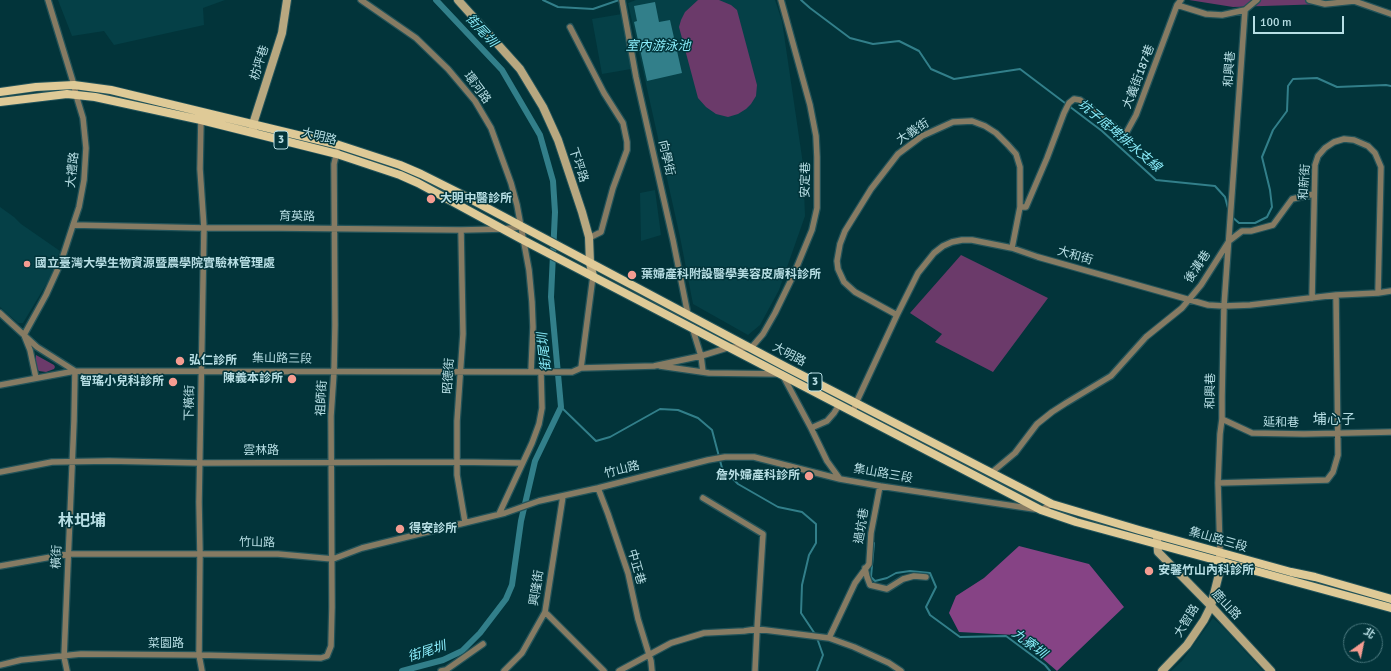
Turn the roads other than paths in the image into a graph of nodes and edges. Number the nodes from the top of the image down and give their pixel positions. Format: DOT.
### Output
graph roads {
  1 [pos="48,0"];
  2 [pos="287,0"];
  3 [pos="361,0"];
  4 [pos="458,0"];
  5 [pos="781,0"];
  6 [pos="1257,0"];
  7 [pos="1309,0"];
  8 [pos="1179,2"];
  9 [pos="623,3"];
  10 [pos="1245,10"];
  11 [pos="1391,14"];
  12 [pos="570,26"];
  13 [pos="74,85"];
  14 [pos="0,92"];
  15 [pos="76,95"];
  16 [pos="0,102"];
  17 [pos="201,116"];
  18 [pos="253,124"];
  19 [pos="253,133"];
  20 [pos="339,145"];
  21 [pos="337,154"];
  22 [pos="1314,194"];
  23 [pos="1020,207"];
  24 [pos="73,226"];
  25 [pos="520,227"];
  26 [pos="204,228"];
  27 [pos="334,229"];
  28 [pos="503,229"];
  29 [pos="461,230"];
  30 [pos="589,238"];
  31 [pos="523,240"];
  32 [pos="1229,241"];
  33 [pos="1012,248"];
  34 [pos="590,263"];
  35 [pos="593,276"];
  36 [pos="1391,291"];
  37 [pos="1378,293"];
  38 [pos="1336,295"];
  39 [pos="1312,298"];
  40 [pos="1189,300"];
  41 [pos="1224,306"];
  42 [pos="0,313"];
  43 [pos="688,315"];
  44 [pos="897,315"];
  45 [pos="692,327"];
  46 [pos="24,335"];
  47 [pos="730,347"];
  48 [pos="751,348"];
  49 [pos="700,356"];
  50 [pos="654,366"];
  51 [pos="582,368"];
  52 [pos="75,371"];
  53 [pos="201,371"];
  54 [pos="784,371"];
  55 [pos="334,372"];
  56 [pos="461,372"];
  57 [pos="531,372"];
  58 [pos="704,372"];
  59 [pos="541,373"];
  60 [pos="36,378"];
  61 [pos="0,385"];
  62 [pos="856,403"];
  63 [pos="839,405"];
  64 [pos="853,412"];
  65 [pos="1222,419"];
  66 [pos="811,428"];
  67 [pos="1391,432"];
  68 [pos="1339,433"];
  69 [pos="72,462"];
  70 [pos="457,462"];
  71 [pos="200,463"];
  72 [pos="332,463"];
  73 [pos="522,463"];
  74 [pos="0,472"];
  75 [pos="991,473"];
  76 [pos="840,479"];
  77 [pos="1218,483"];
  78 [pos="880,486"];
  79 [pos="598,488"];
  80 [pos="563,496"];
  81 [pos="703,498"];
  82 [pos="1052,504"];
  83 [pos="1041,510"];
  84 [pos="499,514"];
  85 [pos="465,522"];
  86 [pos="1157,535"];
  87 [pos="1156,544"];
  88 [pos="1220,552"];
  89 [pos="68,554"];
  90 [pos="200,554"];
  91 [pos="333,559"];
  92 [pos="1222,562"];
  93 [pos="0,566"];
  94 [pos="865,568"];
  95 [pos="926,577"];
  96 [pos="1391,599"];
  97 [pos="1211,606"];
  98 [pos="1391,608"];
  99 [pos="545,612"];
  100 [pos="756,628"];
  101 [pos="829,638"];
  102 [pos="484,644"];
  103 [pos="329,652"];
  104 [pos="650,654"];
  105 [pos="199,655"];
  106 [pos="64,656"];
  107 [pos="0,665"];
  108 [pos="67,671"];
  109 [pos="202,671"];
  110 [pos="441,671"];
  111 [pos="504,671"];
  112 [pos="604,671"];
  113 [pos="619,671"];
  114 [pos="652,671"];
  115 [pos="755,671"];
  116 [pos="901,671"];
  117 [pos="1162,671"];
  118 [pos="1271,671"];
  1 -- 13 [label="street, 大禮路"];
  2 -- 18 [label="street, 枋坪巷"];
  3 -- 25 [label="street, 環河路"];
  4 -- 30 [label="street, 下坪路"];
  5 -- 48 [label="street, 安定巷"];
  6 -- 10 [label="street"];
  7 -- 11 [label="street"];
  8 -- 10 [label="street"];
  8 -- 23 [label="street, 大義街187巷"];
  9 -- 43 [label="street, 向學街"];
  10 -- 32 [label="street, 和興巷"];
  12 -- 30 [label="street"];
  13 -- 14 [label="main road, 大明路 / 3"];
  13 -- 15 [label="street, 大禮路"];
  13 -- 17 [label="main road, 大明路 / 3"];
  15 -- 16 [label="main road, 大明路 / 3"];
  15 -- 17 [label="main road, 大明路 / 3"];
  15 -- 24 [label="street, 大禮路"];
  17 -- 18 [label="main road, 大明路 / 3"];
  17 -- 19 [label="main road, 大明路 / 3"];
  17 -- 26 [label="street, 下橫街"];
  18 -- 19 [label="street, 枋坪巷"];
  18 -- 20 [label="main road, 大明路 / 3"];
  19 -- 21 [label="main road, 大明路 / 3"];
  20 -- 21 [label="street, 祖師街"];
  20 -- 25 [label="main road, 大明路 / 3"];
  21 -- 27 [label="street, 祖師街"];
  21 -- 28 [label="main road, 大明路 / 3"];
  22 -- 32 [label="street, 後溝巷"];
  22 -- 37 [label="street, 和新街"];
  22 -- 39 [label="street, 和新街"];
  23 -- 33 [label="street, 大義街"];
  23 -- 44 [label="street, 大義街"];
  24 -- 26 [label="street, 育英路"];
  24 -- 46 [label="street, 大禮路"];
  25 -- 28 [label="street, 育英路"];
  25 -- 31 [label="street, 環河路"];
  25 -- 34 [label="main road, 大明路 / 3"];
  26 -- 27 [label="street, 育英路"];
  26 -- 53 [label="street, 下橫街"];
  27 -- 29 [label="street, 育英路"];
  27 -- 55 [label="street, 祖師街"];
  28 -- 29 [label="street, 育英路"];
  28 -- 31 [label="main road, 大明路 / 3"];
  29 -- 56 [label="street, 昭德街"];
  30 -- 34 [label="street, 下坪路"];
  31 -- 35 [label="main road, 大明路 / 3"];
  31 -- 57 [label="street, 環河路"];
  32 -- 40 [label="street, 後溝巷"];
  32 -- 41 [label="street, 和興巷"];
  33 -- 40 [label="street, 大和街"];
  33 -- 44 [label="street, 大和街"];
  34 -- 35 [label="street, 下坪路"];
  34 -- 43 [label="main road, 大明路 / 3"];
  35 -- 45 [label="main road, 大明路 / 3"];
  35 -- 51 [label="street, 下坪路"];
  36 -- 37 [label="street, 大和街"];
  37 -- 38 [label="street, 大和街"];
  38 -- 39 [label="street, 大和街"];
  38 -- 68 [label="street"];
  39 -- 41 [label="street, 大和街"];
  40 -- 41 [label="street, 大和街"];
  40 -- 75 [label="street, 後溝巷"];
  41 -- 65 [label="street, 和興巷"];
  42 -- 46 [label="street"];
  43 -- 48 [label="main road, 大明路 / 3"];
  44 -- 62 [label="street, 大和街"];
  45 -- 47 [label="main road, 大明路 / 3"];
  45 -- 49 [label="street"];
  46 -- 52 [label="street"];
  46 -- 60 [label="street"];
  47 -- 48 [label="street"];
  47 -- 49 [label="street"];
  47 -- 54 [label="main road, 大明路 / 3"];
  48 -- 54 [label="main road, 大明路 / 3"];
  49 -- 50 [label="street"];
  49 -- 58 [label="street"];
  50 -- 51 [label="street"];
  50 -- 58 [label="street"];
  51 -- 59 [label="street, 集山路三段"];
  52 -- 53 [label="street, 集山路三段"];
  52 -- 60 [label="street, 集山路三段"];
  52 -- 69 [label="street, 橫街"];
  53 -- 55 [label="street, 集山路三段"];
  53 -- 71 [label="street, 下橫街"];
  54 -- 58 [label="street"];
  54 -- 62 [label="main road, 大明路 / 3"];
  54 -- 63 [label="main road, 大明路 / 3"];
  54 -- 66 [label="street, 集山路三段"];
  55 -- 56 [label="street, 集山路三段"];
  55 -- 72 [label="street, 祖師街"];
  56 -- 57 [label="street, 集山路三段"];
  56 -- 70 [label="street, 昭德街"];
  57 -- 59 [label="street, 集山路三段"];
  59 -- 73 [label="street"];
  60 -- 61 [label="street, 集山路三段"];
  62 -- 64 [label="street, 大和街"];
  62 -- 75 [label="main road, 大明路 / 3"];
  63 -- 64 [label="main road, 大明路 / 3"];
  63 -- 66 [label="street"];
  64 -- 83 [label="main road, 大明路 / 3"];
  65 -- 68 [label="street, 延和巷"];
  65 -- 77 [label="street, 和興巷"];
  66 -- 76 [label="street, 集山路三段"];
  67 -- 68 [label="street, 延和巷"];
  68 -- 77 [label="street"];
  69 -- 71 [label="street, 雲林路"];
  69 -- 74 [label="street, 雲林路"];
  69 -- 89 [label="street, 橫街"];
  70 -- 72 [label="street, 雲林路"];
  70 -- 73 [label="street, 雲林路"];
  70 -- 85 [label="street, 昭德街"];
  71 -- 72 [label="street, 雲林路"];
  71 -- 90 [label="street, 下橫街"];
  72 -- 91 [label="street, 祖師街"];
  73 -- 84 [label="street"];
  75 -- 82 [label="main road, 大明路 / 3"];
  76 -- 78 [label="street, 集山路三段"];
  76 -- 79 [label="street, 竹山路"];
  77 -- 88 [label="street, 和興巷"];
  78 -- 83 [label="street, 集山路三段"];
  78 -- 94 [label="street, 過坑巷"];
  79 -- 80 [label="street, 竹山路"];
  79 -- 104 [label="street, 中正巷"];
  80 -- 84 [label="street, 竹山路"];
  80 -- 99 [label="street, 興隆街"];
  81 -- 100 [label="street"];
  82 -- 83 [label="street"];
  82 -- 86 [label="main road, 集山路三段 / 3"];
  83 -- 87 [label="main road, 集山路三段 / 3"];
  84 -- 85 [label="street, 竹山路"];
  85 -- 91 [label="street, 竹山路"];
  86 -- 87 [label="street"];
  86 -- 88 [label="main road, 集山路三段 / 3"];
  87 -- 92 [label="main road, 集山路三段 / 3"];
  87 -- 97 [label="street, 鹿山路"];
  88 -- 92 [label="street, 大智路"];
  88 -- 96 [label="main road, 集山路三段 / 3"];
  89 -- 90 [label="street, 竹山路"];
  89 -- 93 [label="street, 竹山路"];
  89 -- 106 [label="street, 橫街"];
  90 -- 91 [label="street, 竹山路"];
  90 -- 105 [label="street, 下橫街"];
  91 -- 103 [label="street, 祖師街"];
  92 -- 97 [label="street, 大智路"];
  92 -- 98 [label="main road, 集山路三段 / 3"];
  94 -- 95 [label="street"];
  94 -- 101 [label="street, 過坑巷"];
  97 -- 117 [label="street, 大智路"];
  97 -- 118 [label="street, 鹿山路"];
  99 -- 111 [label="street, 興隆街"];
  99 -- 112 [label="street"];
  100 -- 101 [label="street"];
  100 -- 104 [label="street"];
  100 -- 115 [label="street"];
  101 -- 116 [label="street"];
  102 -- 110 [label="street"];
  103 -- 105 [label="street, 菜園路"];
  104 -- 113 [label="street"];
  104 -- 114 [label="street, 中正巷"];
  105 -- 106 [label="street, 菜園路"];
  105 -- 109 [label="street, 下橫街"];
  106 -- 107 [label="street, 菜園路"];
  106 -- 108 [label="street, 橫街"];
}
